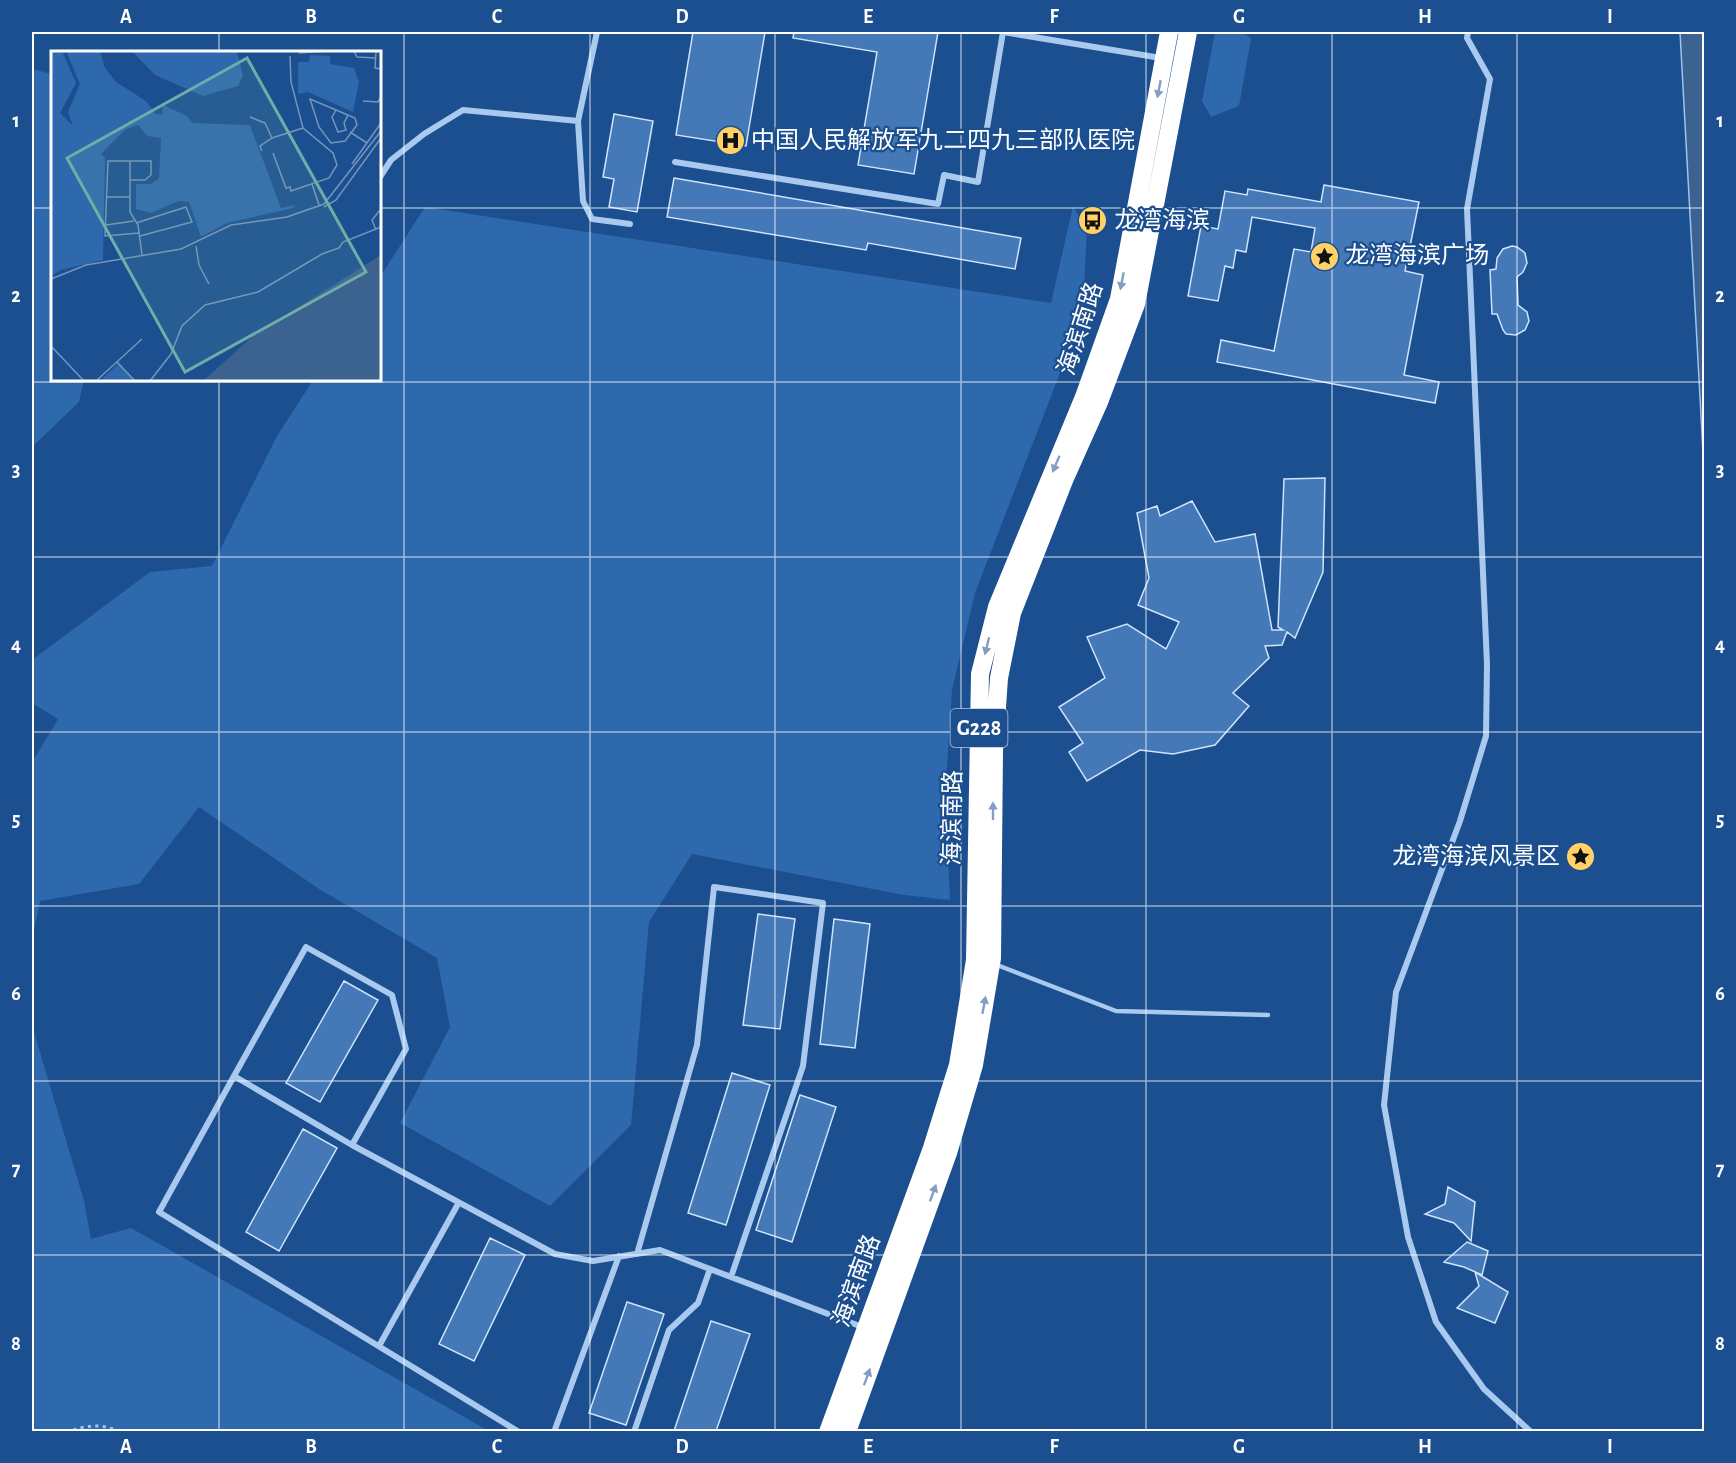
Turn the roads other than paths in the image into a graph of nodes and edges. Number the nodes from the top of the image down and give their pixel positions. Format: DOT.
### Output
graph roads {
  1 [pos="597,32"];
  2 [pos="1003,32"];
  3 [pos="1169,32"];
  4 [pos="1188,32"];
  5 [pos="1468,32"];
  6 [pos="1164,58"];
  7 [pos="579,121"];
  8 [pos="675,162"];
  9 [pos="381,175"];
  10 [pos="630,224"];
  11 [pos="991,963"];
  12 [pos="1268,1015"];
  13 [pos="234,1076"];
  14 [pos="352,1145"];
  15 [pos="458,1204"];
  16 [pos="637,1254"];
  17 [pos="620,1256"];
  18 [pos="710,1269"];
  19 [pos="731,1277"];
  20 [pos="866,1328"];
  21 [pos="378,1346"];
  22 [pos="519,1431"];
  23 [pos="554,1431"];
  24 [pos="634,1431"];
  25 [pos="828,1431"];
  26 [pos="846,1431"];
  27 [pos="1531,1431"];
  1 -- 7 [label="street"];
  2 -- 6 [label="street"];
  2 -- 8 [label="street"];
  3 -- 6 [label="highway, 海滨南路 / G228"];
  11 -- 4 [label="highway, 海滨南路 / G228, one-way"];
  5 -- 27 [label="street"];
  6 -- 20 [label="highway, 海滨南路 / G228, one-way"];
  7 -- 9 [label="street"];
  7 -- 10 [label="street"];
  11 -- 12 [label="lane"];
  26 -- 11 [label="highway, 海滨南路 / G228, one-way"];
  13 -- 14 [label="street"];
  13 -- 14 [label="street"];
  13 -- 21 [label="street"];
  14 -- 15 [label="street"];
  15 -- 17 [label="street"];
  15 -- 21 [label="street"];
  16 -- 17 [label="street"];
  16 -- 18 [label="street"];
  16 -- 19 [label="street"];
  17 -- 23 [label="street"];
  18 -- 19 [label="street"];
  18 -- 24 [label="street"];
  19 -- 20 [label="street"];
  20 -- 25 [label="highway, 海滨南路 / G228"];
  21 -- 22 [label="street"];
}
